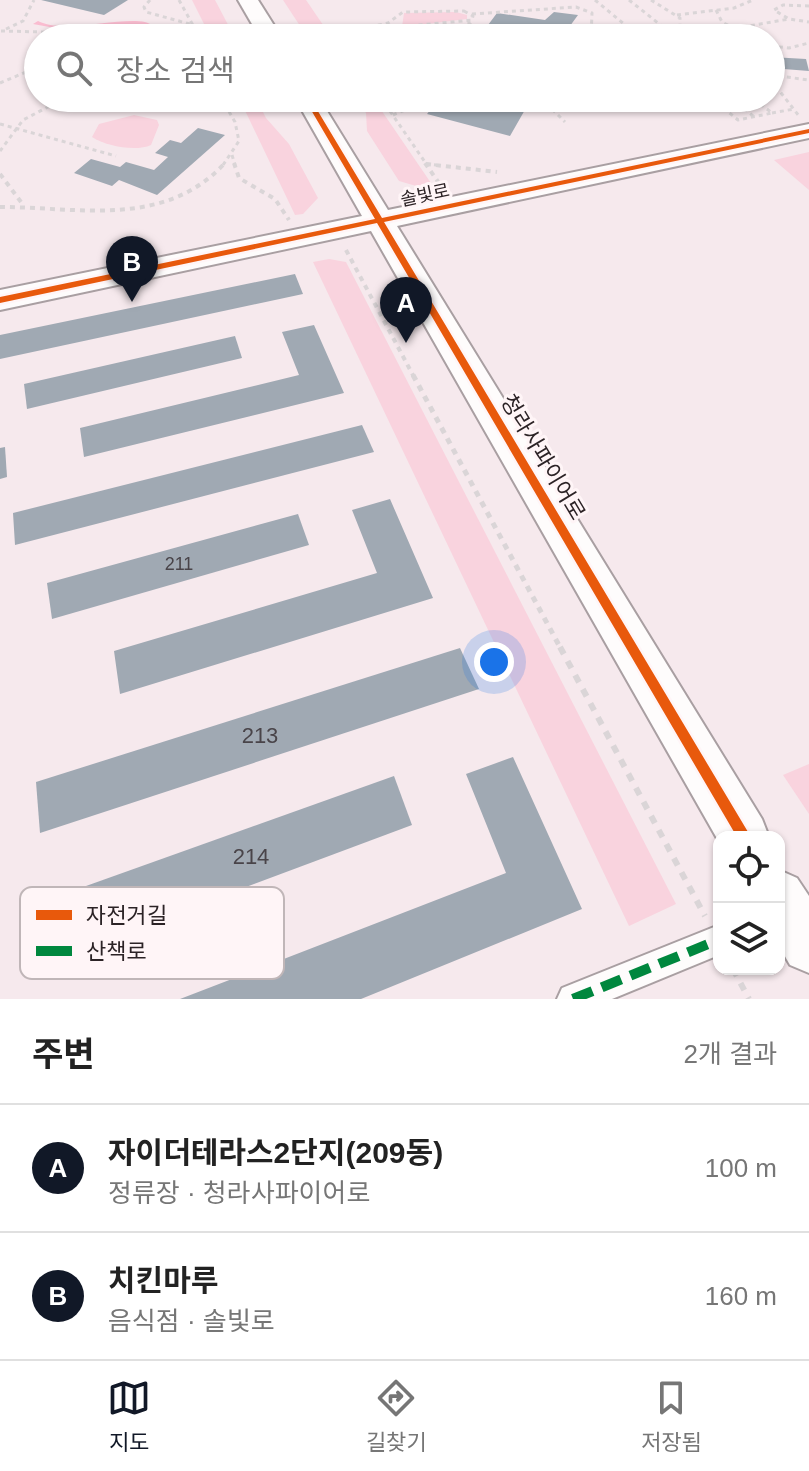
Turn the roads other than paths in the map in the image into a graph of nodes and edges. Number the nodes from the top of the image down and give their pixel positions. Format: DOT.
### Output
graph roads {
  1 [pos="248,0"];
  2 [pos="263,24"];
  3 [pos="315,112"];
  4 [pos="801,119"];
  5 [pos="380,221"];
  6 [pos="0,300"];
  7 [pos="740,831"];
  8 [pos="783,903"];
  9 [pos="713,942"];
  10 [pos="809,946"];
  11 [pos="573,999"];
  1 -- 2 [label="street"];
  3 -- 5 [label="street, 청라사파이어로"];
  4 -- 5 [label="street, 솔빛로"];
  5 -- 6 [label="street, 솔빛로"];
  5 -- 7 [label="street, 청라사파이어로"];
  8 -- 10 [label="street"];
  9 -- 11 [label="street"];
}
